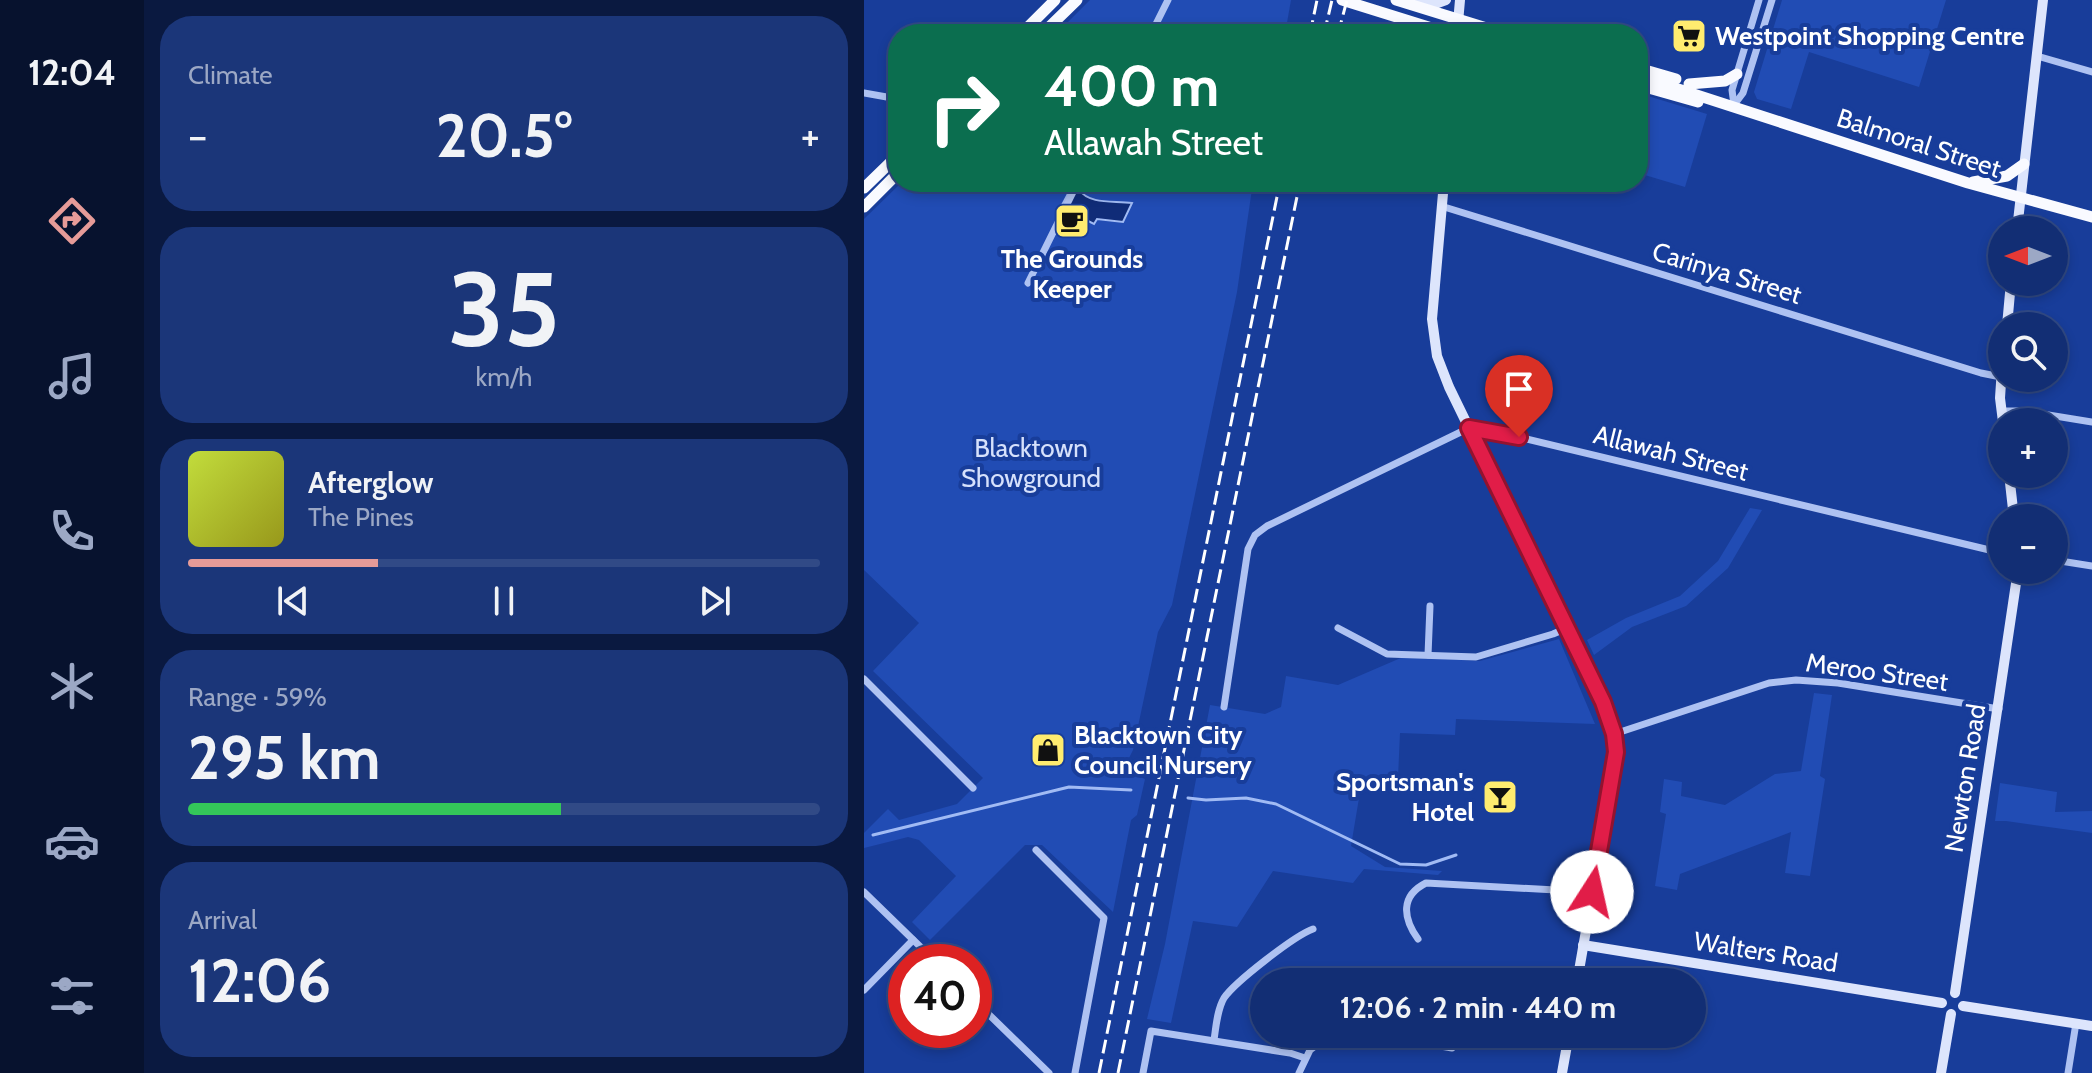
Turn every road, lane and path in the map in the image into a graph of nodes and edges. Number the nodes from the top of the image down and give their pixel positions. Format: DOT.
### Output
graph roads {
  1 [pos="1055,0"];
  2 [pos="1077,0"];
  3 [pos="1168,0"];
  4 [pos="1342,0"];
  5 [pos="1396,0"];
  6 [pos="1446,0"];
  7 [pos="1460,0"];
  8 [pos="1759,0"];
  9 [pos="1772,0"];
  10 [pos="2043,0"];
  11 [pos="1409,5"];
  12 [pos="1458,20"];
  13 [pos="1031,24"];
  14 [pos="1052,24"];
  15 [pos="1156,24"];
  16 [pos="1419,24"];
  17 [pos="1458,24"];
  18 [pos="1472,24"];
  19 [pos="2037,56"];
  20 [pos="1648,71"];
  21 [pos="2092,72"];
  22 [pos="1737,74"];
  23 [pos="1648,79"];
  24 [pos="1689,84"];
  25 [pos="1648,88"];
  26 [pos="864,93"];
  27 [pos="888,97"];
  28 [pos="1734,105"];
  29 [pos="2024,164"];
  30 [pos="888,165"];
  31 [pos="888,183"];
  32 [pos="1968,183"];
  33 [pos="864,188"];
  34 [pos="1073,192"];
  35 [pos="1443,192"];
  36 [pos="2020,197"];
  37 [pos="1441,206"];
  38 [pos="864,207"];
  39 [pos="2018,216"];
  40 [pos="2092,217"];
  41 [pos="1028,283"];
  42 [pos="1988,374"];
  43 [pos="2068,418"];
  44 [pos="2092,422"];
  45 [pos="1469,428"];
  46 [pos="1988,550"];
  47 [pos="2068,562"];
  48 [pos="2092,566"];
  49 [pos="2016,584"];
  50 [pos="1430,606"];
  51 [pos="1338,628"];
  52 [pos="1567,628"];
  53 [pos="1428,655"];
  54 [pos="864,679"];
  55 [pos="1224,707"];
  56 [pos="1999,709"];
  57 [pos="1614,734"];
  58 [pos="973,788"];
  59 [pos="1036,850"];
  60 [pos="864,892"];
  61 [pos="1592,892"];
  62 [pos="1313,929"];
  63 [pos="1418,939"];
  64 [pos="913,940"];
  65 [pos="917,944"];
  66 [pos="1583,945"];
  67 [pos="1579,968"];
  68 [pos="864,990"];
  69 [pos="1955,993"];
  70 [pos="1942,1003"];
  71 [pos="1963,1006"];
  72 [pos="1951,1014"];
  73 [pos="992,1018"];
  74 [pos="2076,1023"];
  75 [pos="2092,1026"];
  76 [pos="1214,1040"];
  77 [pos="1312,1048"];
  78 [pos="1566,1048"];
  79 [pos="1305,1058"];
  80 [pos="1049,1073"];
  81 [pos="1075,1073"];
  82 [pos="1143,1073"];
  83 [pos="1299,1073"];
  84 [pos="1562,1073"];
  85 [pos="1941,1073"];
  86 [pos="2068,1073"];
  1 -- 13 [label="main road"];
  2 -- 14 [label="main road"];
  3 -- 15 [label="street"];
  4 -- 16 [label="main road"];
  5 -- 11 [label="main road"];
  6 -- 11 [label="street"];
  7 -- 12 [label="street"];
  8 -- 22 [label="street"];
  9 -- 28 [label="street"];
  10 -- 19 [label="street"];
  11 -- 12 [label="main road"];
  12 -- 17 [label="street"];
  12 -- 18 [label="main road"];
  19 -- 21 [label="street"];
  19 -- 29 [label="street"];
  20 -- 24 [label="main road, Balmoral Street"];
  22 -- 24 [label="main road"];
  22 -- 28 [label="street"];
  23 -- 28 [label="main road, Balmoral Street"];
  24 -- 28 [label="main road, Balmoral Street"];
  25 -- 28 [label="main road, Balmoral Street"];
  26 -- 27 [label="street"];
  28 -- 32 [label="main road, Balmoral Street"];
  29 -- 32 [label="main road"];
  29 -- 36 [label="street"];
  30 -- 33 [label="main road"];
  31 -- 38 [label="main road"];
  32 -- 36 [label="main road, Balmoral Street"];
  34 -- 41 [label="street"];
  35 -- 37 [label="street"];
  36 -- 39 [label="street"];
  36 -- 40 [label="main road, Balmoral Street"];
  37 -- 42 [label="street, Carinya Street"];
  37 -- 45 [label="street"];
  43 -- 44 [label="street"];
  45 -- 46 [label="street, Allawah Street"];
  45 -- 52 [label="street"];
  45 -- 55 [label="street"];
  47 -- 48 [label="street"];
  49 -- 56 [label="street, Newton Road"];
  50 -- 53 [label="street"];
  51 -- 53 [label="street"];
  52 -- 53 [label="street"];
  52 -- 57 [label="street"];
  54 -- 58 [label="street"];
  56 -- 57 [label="street, Meroo Street"];
  56 -- 69 [label="street, Newton Road"];
  57 -- 61 [label="street"];
  59 -- 81 [label="street"];
  60 -- 64 [label="street"];
  61 -- 63 [label="street"];
  61 -- 66 [label="street"];
  62 -- 76 [label="street"];
  64 -- 65 [label="street"];
  64 -- 68 [label="street"];
  66 -- 67 [label="street"];
  66 -- 70 [label="street, Walters Road"];
  69 -- 70 [label="street"];
  69 -- 71 [label="street"];
  70 -- 72 [label="street"];
  71 -- 72 [label="street"];
  71 -- 74 [label="street"];
  72 -- 85 [label="street"];
  73 -- 80 [label="street"];
  74 -- 75 [label="street"];
  74 -- 86 [label="street"];
  76 -- 79 [label="street"];
  76 -- 82 [label="street"];
  77 -- 79 [label="street"];
  78 -- 84 [label="street"];
  79 -- 83 [label="street"];
}
